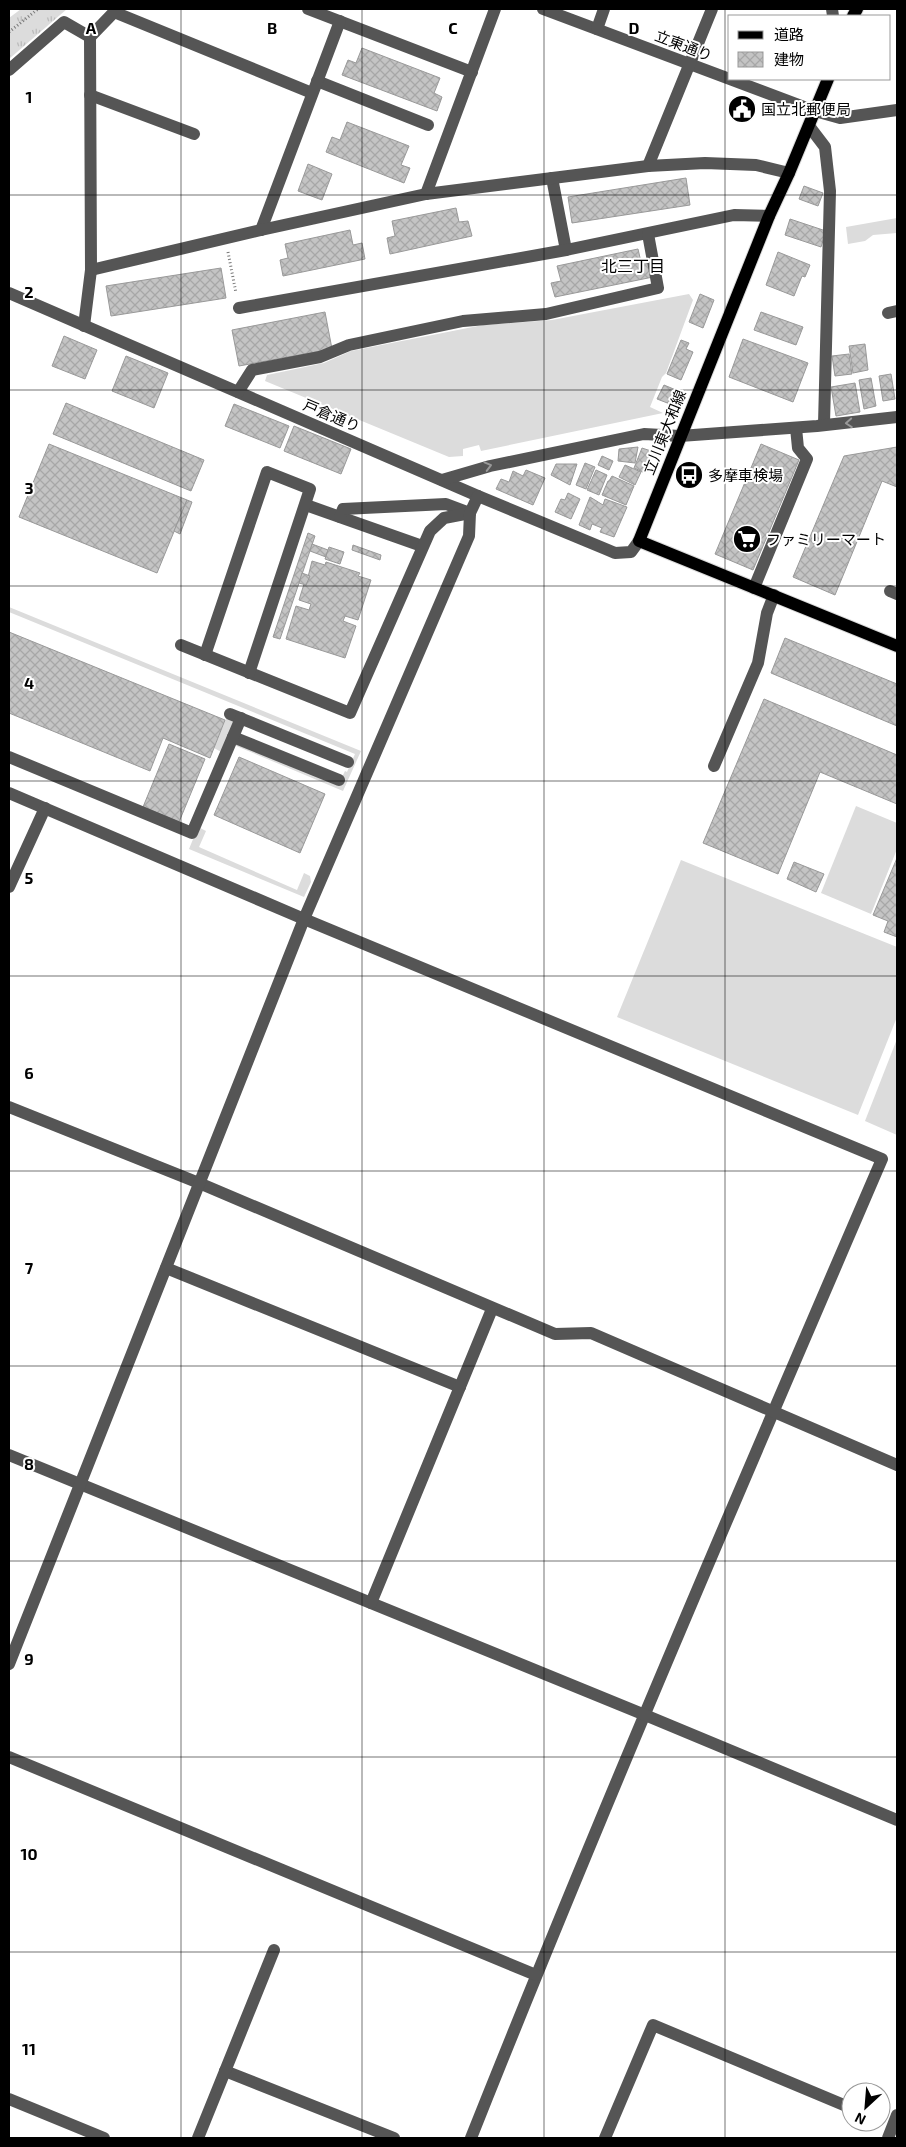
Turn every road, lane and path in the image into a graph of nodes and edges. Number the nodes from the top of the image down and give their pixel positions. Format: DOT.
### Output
graph roads {
  1 [pos="38,9"];
  2 [pos="308,9"];
  3 [pos="495,9"];
  4 [pos="543,9"];
  5 [pos="604,9"];
  6 [pos="712,9"];
  7 [pos="115,10"];
  8 [pos="340,21"];
  9 [pos="596,29"];
  10 [pos="9,32"];
  11 [pos="90,37"];
  12 [pos="690,64"];
  13 [pos="9,70"];
  14 [pos="472,72"];
  15 [pos="728,78"];
  16 [pos="733,80"];
  17 [pos="828,80"];
  18 [pos="317,81"];
  19 [pos="312,93"];
  20 [pos="90,94"];
  21 [pos="897,110"];
  22 [pos="815,111"];
  23 [pos="428,125"];
  24 [pos="808,126"];
  25 [pos="194,134"];
  26 [pos="648,166"];
  27 [pos="789,173"];
  28 [pos="552,178"];
  29 [pos="426,194"];
  30 [pos="769,216"];
  31 [pos="261,230"];
  32 [pos="648,234"];
  33 [pos="225,238"];
  34 [pos="566,250"];
  35 [pos="91,270"];
  36 [pos="9,293"];
  37 [pos="239,308"];
  38 [pos="84,326"];
  39 [pos="238,392"];
  40 [pos="897,417"];
  41 [pos="824,424"];
  42 [pos="796,428"];
  43 [pos="680,436"];
  44 [pos="442,480"];
  45 [pos="478,496"];
  46 [pos="306,505"];
  47 [pos="470,513"];
  48 [pos="340,517"];
  49 [pos="639,541"];
  50 [pos="422,546"];
  51 [pos="754,588"];
  52 [pos="774,596"];
  53 [pos="181,645"];
  54 [pos="897,646"];
  55 [pos="205,655"];
  56 [pos="249,673"];
  57 [pos="233,737"];
  58 [pos="9,757"];
  59 [pos="348,762"];
  60 [pos="714,766"];
  61 [pos="339,780"];
  62 [pos="9,793"];
  63 [pos="45,808"];
  64 [pos="9,887"];
  65 [pos="304,919"];
  66 [pos="9,1107"];
  67 [pos="199,1183"];
  68 [pos="166,1268"];
  69 [pos="492,1308"];
  70 [pos="460,1387"];
  71 [pos="773,1412"];
  72 [pos="9,1455"];
  73 [pos="897,1465"];
  74 [pos="80,1485"];
  75 [pos="371,1603"];
  76 [pos="9,1664"];
  77 [pos="645,1714"];
  78 [pos="9,1757"];
  79 [pos="897,1820"];
  80 [pos="274,1950"];
  81 [pos="536,1975"];
  82 [pos="225,2070"];
  83 [pos="9,2099"];
  84 [pos="841,2104"];
  85 [pos="104,2138"];
  86 [pos="198,2138"];
  87 [pos="394,2138"];
  88 [pos="471,2138"];
  89 [pos="605,2138"];
  1 -- 10 [label="path"];
  2 -- 8 [label="street"];
  3 -- 14 [label="street"];
  4 -- 9 [label="street, 立東通り"];
  5 -- 9 [label="street"];
  6 -- 12 [label="street"];
  7 -- 11 [label="street"];
  7 -- 19 [label="street"];
  8 -- 14 [label="street"];
  8 -- 18 [label="street"];
  9 -- 12 [label="street, 立東通り"];
  11 -- 13 [label="street"];
  11 -- 20 [label="street"];
  12 -- 15 [label="street, 立東通り"];
  12 -- 26 [label="street"];
  14 -- 29 [label="street"];
  16 -- 22 [label="street, 立東通り"];
  17 -- 22 [label="main road, 立川東大和線"];
  18 -- 19 [label="street"];
  18 -- 23 [label="street"];
  19 -- 31 [label="street"];
  20 -- 25 [label="street"];
  20 -- 35 [label="street"];
  21 -- 22 [label="street, 立東通り"];
  22 -- 24 [label="main road, 立川東大和線"];
  24 -- 27 [label="main road, 立川東大和線"];
  24 -- 41 [label="street"];
  26 -- 27 [label="street"];
  26 -- 28 [label="street"];
  27 -- 30 [label="main road, 立川東大和線"];
  28 -- 29 [label="street"];
  28 -- 34 [label="street"];
  29 -- 31 [label="street"];
  30 -- 32 [label="street"];
  30 -- 43 [label="main road, 立川東大和線"];
  31 -- 33 [label="street"];
  32 -- 34 [label="street"];
  32 -- 39 [label="street"];
  33 -- 35 [label="street"];
  33 -- 37 [label="path"];
  34 -- 37 [label="street"];
  35 -- 38 [label="street"];
  36 -- 38 [label="street, 戸倉通り"];
  38 -- 39 [label="street, 戸倉通り"];
  39 -- 44 [label="street, 戸倉通り"];
  40 -- 41 [label="street, one-way"];
  41 -- 42 [label="street"];
  42 -- 43 [label="street"];
  42 -- 51 [label="street"];
  44 -- 43 [label="street, one-way"];
  43 -- 49 [label="main road, 立川東大和線"];
  44 -- 45 [label="street, 戸倉通り"];
  45 -- 47 [label="street"];
  45 -- 49 [label="street, 戸倉通り"];
  46 -- 48 [label="street"];
  46 -- 55 [label="street"];
  46 -- 56 [label="street"];
  47 -- 48 [label="street"];
  47 -- 50 [label="street"];
  47 -- 65 [label="street"];
  48 -- 50 [label="street"];
  49 -- 51 [label="main road"];
  50 -- 56 [label="street"];
  51 -- 52 [label="main road"];
  52 -- 54 [label="main road"];
  52 -- 60 [label="street"];
  53 -- 55 [label="street"];
  55 -- 56 [label="street"];
  57 -- 58 [label="street"];
  57 -- 59 [label="street"];
  57 -- 61 [label="street"];
  62 -- 63 [label="street"];
  63 -- 64 [label="street"];
  63 -- 65 [label="street"];
  65 -- 67 [label="street"];
  65 -- 71 [label="street"];
  66 -- 67 [label="street"];
  67 -- 68 [label="street"];
  67 -- 69 [label="street"];
  68 -- 70 [label="street"];
  68 -- 74 [label="street"];
  69 -- 70 [label="street"];
  69 -- 71 [label="street"];
  70 -- 75 [label="street"];
  71 -- 73 [label="street"];
  71 -- 77 [label="street"];
  72 -- 74 [label="street"];
  74 -- 75 [label="street"];
  74 -- 76 [label="street"];
  75 -- 77 [label="street"];
  77 -- 79 [label="street"];
  77 -- 81 [label="street"];
  78 -- 81 [label="street"];
  80 -- 82 [label="street"];
  81 -- 88 [label="street"];
  82 -- 86 [label="street"];
  82 -- 87 [label="street"];
  83 -- 85 [label="street"];
  84 -- 89 [label="street"];
}
